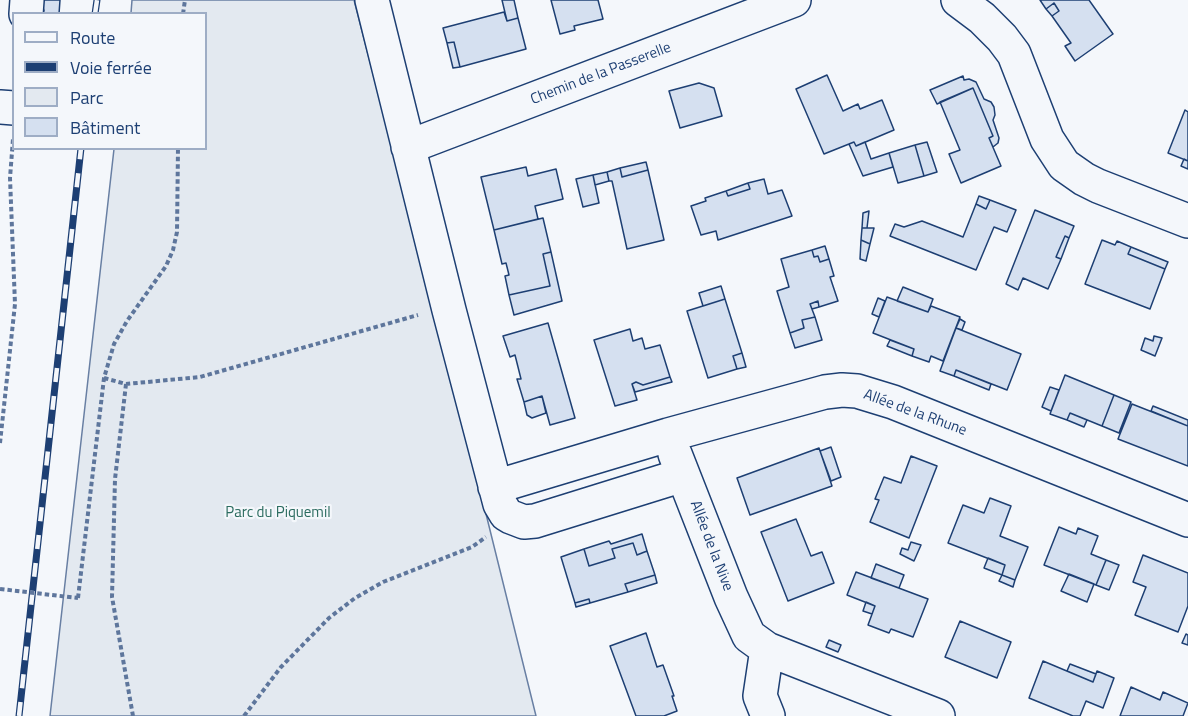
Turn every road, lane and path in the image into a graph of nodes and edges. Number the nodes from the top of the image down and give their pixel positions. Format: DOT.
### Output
graph roads {
  1 [pos="372,0"];
  2 [pos="794,0"];
  3 [pos="958,0"];
  4 [pos="408,147"];
  5 [pos="13,150"];
  6 [pos="177,150"];
  7 [pos="1188,221"];
  8 [pos="449,310"];
  9 [pos="104,378"];
  10 [pos="126,384"];
  11 [pos="3,389"];
  12 [pos="668,435"];
  13 [pos="0,443"];
  14 [pos="683,475"];
  15 [pos="500,500"];
  16 [pos="1188,520"];
  17 [pos="0,589"];
  18 [pos="767,649"];
  19 [pos="134,716"];
  20 [pos="244,716"];
  21 [pos="768,716"];
  22 [pos="938,716"];
  1 -- 4 [label="street"];
  2 -- 4 [label="street, Chemin de la Passerelle"];
  3 -- 7 [label="street"];
  4 -- 8 [label="street"];
  5 -- 11 [label="path"];
  6 -- 9 [label="path"];
  8 -- 10 [label="path"];
  8 -- 15 [label="street"];
  9 -- 10 [label="path"];
  9 -- 17 [label="path, bridge"];
  10 -- 19 [label="path"];
  11 -- 13 [label="path"];
  12 -- 14 [label="street, Allée de la Nive"];
  12 -- 15 [label="street, Allée de la Rhune"];
  12 -- 16 [label="street, Allée de la Rhune"];
  14 -- 15 [label="street"];
  14 -- 18 [label="street, Allée de la Nive"];
  15 -- 20 [label="path"];
  18 -- 21 [label="street"];
  18 -- 22 [label="street, Allée de la Nive"];
}
